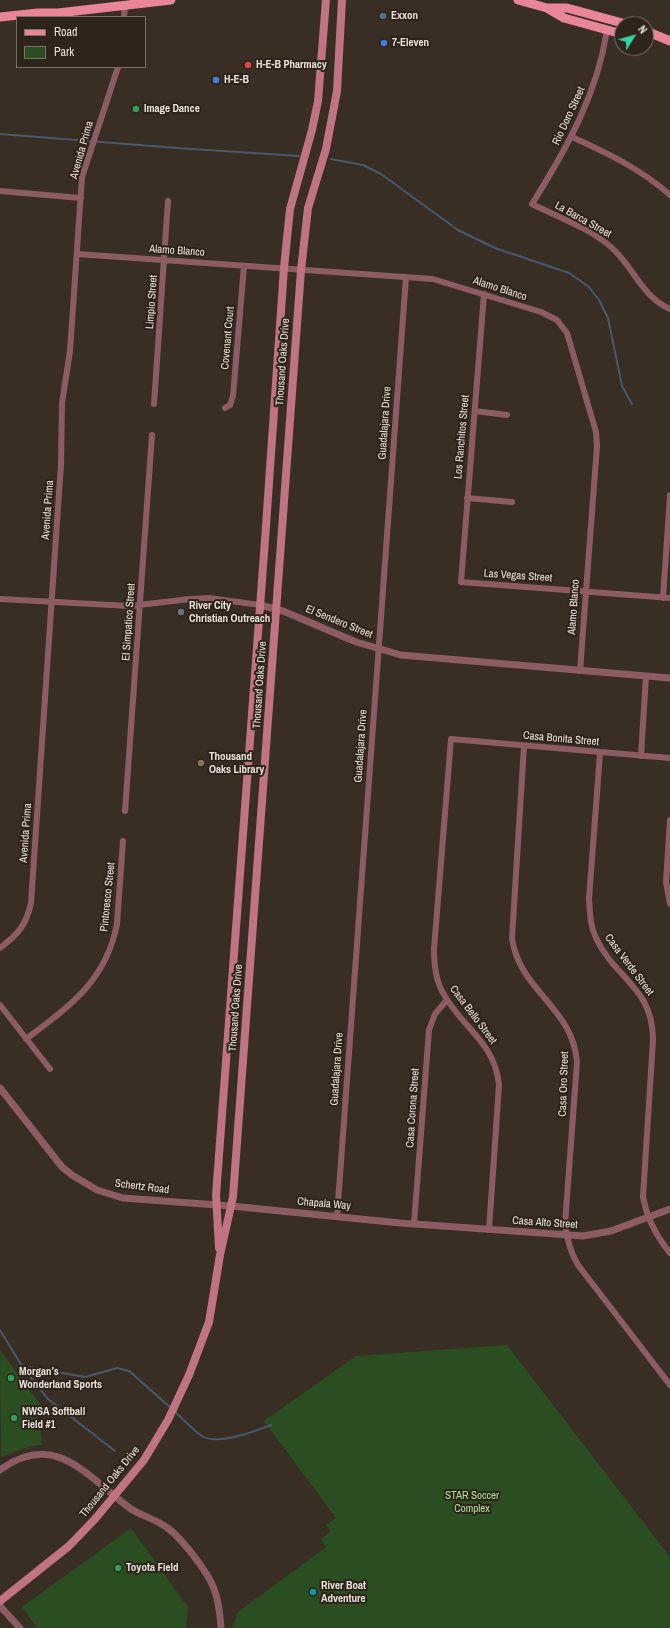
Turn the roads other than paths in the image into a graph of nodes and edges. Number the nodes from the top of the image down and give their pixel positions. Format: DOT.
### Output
graph roads {
  1 [pos="171,0"];
  2 [pos="326,0"];
  3 [pos="342,0"];
  4 [pos="518,0"];
  5 [pos="125,6"];
  6 [pos="547,8"];
  7 [pos="124,16"];
  8 [pos="0,17"];
  9 [pos="614,21"];
  10 [pos="607,30"];
  11 [pos="614,32"];
  12 [pos="654,34"];
  13 [pos="654,39"];
  14 [pos="667,40"];
  15 [pos="118,68"];
  16 [pos="572,137"];
  17 [pos="0,191"];
  18 [pos="670,195"];
  19 [pos="81,198"];
  20 [pos="168,201"];
  21 [pos="532,204"];
  22 [pos="77,254"];
  23 [pos="165,260"];
  24 [pos="244,266"];
  25 [pos="284,268"];
  26 [pos="301,270"];
  27 [pos="406,277"];
  28 [pos="484,294"];
  29 [pos="670,309"];
  30 [pos="154,404"];
  31 [pos="225,408"];
  32 [pos="475,411"];
  33 [pos="507,414"];
  34 [pos="152,435"];
  35 [pos="670,495"];
  36 [pos="467,498"];
  37 [pos="512,502"];
  38 [pos="461,582"];
  39 [pos="585,590"];
  40 [pos="663,598"];
  41 [pos="670,598"];
  42 [pos="0,599"];
  43 [pos="52,603"];
  44 [pos="140,605"];
  45 [pos="260,605"];
  46 [pos="277,609"];
  47 [pos="378,649"];
  48 [pos="580,671"];
  49 [pos="646,676"];
  50 [pos="670,678"];
  51 [pos="450,739"];
  52 [pos="524,746"];
  53 [pos="600,753"];
  54 [pos="641,756"];
  55 [pos="670,758"];
  56 [pos="126,811"];
  57 [pos="670,820"];
  58 [pos="123,841"];
  59 [pos="670,904"];
  60 [pos="0,948"];
  61 [pos="447,1000"];
  62 [pos="0,1005"];
  63 [pos="26,1039"];
  64 [pos="50,1069"];
  65 [pos="0,1088"];
  66 [pos="215,1205"];
  67 [pos="231,1206"];
  68 [pos="670,1209"];
  69 [pos="336,1216"];
  70 [pos="648,1217"];
  71 [pos="414,1224"];
  72 [pos="489,1230"];
  73 [pos="566,1235"];
  74 [pos="670,1254"];
  75 [pos="220,1255"];
  76 [pos="670,1385"];
  77 [pos="0,1470"];
  78 [pos="0,1601"];
  79 [pos="0,1606"];
  80 [pos="20,1628"];
  81 [pos="221,1628"];
  1 -- 5 [label="main road"];
  2 -- 25 [label="main road, Thousand Oaks Drive"];
  3 -- 26 [label="main road, Thousand Oaks Drive"];
  4 -- 6 [label="main road"];
  5 -- 7 [label="street"];
  5 -- 8 [label="main road"];
  6 -- 9 [label="main road"];
  6 -- 10 [label="main road"];
  10 -- 11 [label="main road"];
  10 -- 16 [label="street, Rio Doro Street"];
  12 -- 14 [label="main road"];
  13 -- 14 [label="main road"];
  15 -- 19 [label="street, Avenida Prima"];
  16 -- 18 [label="street"];
  16 -- 21 [label="street, Rio Doro Street"];
  17 -- 19 [label="street"];
  19 -- 22 [label="street, Avenida Prima"];
  20 -- 23 [label="street, Limpio Street"];
  21 -- 29 [label="street, La Barca Street"];
  22 -- 23 [label="street, Alamo Blanco"];
  22 -- 43 [label="street, Avenida Prima"];
  23 -- 24 [label="street, Alamo Blanco"];
  23 -- 30 [label="street, Limpio Street"];
  24 -- 25 [label="street, Alamo Blanco"];
  24 -- 31 [label="street, Covenant Court"];
  25 -- 26 [label="street, Alamo Blanco"];
  25 -- 45 [label="main road, Thousand Oaks Drive"];
  26 -- 27 [label="street, Alamo Blanco"];
  26 -- 46 [label="main road, Thousand Oaks Drive"];
  27 -- 28 [label="street, Alamo Blanco"];
  27 -- 47 [label="street, Guadalajara Drive"];
  28 -- 32 [label="street, Los Ranchitos Street"];
  28 -- 39 [label="street, Alamo Blanco"];
  32 -- 33 [label="street"];
  32 -- 36 [label="street, Los Ranchitos Street"];
  34 -- 44 [label="street, El Simpatico Street"];
  35 -- 40 [label="street"];
  36 -- 37 [label="street"];
  36 -- 38 [label="street, Los Ranchitos Street"];
  38 -- 39 [label="street, Las Vegas Street"];
  39 -- 40 [label="street, Las Vegas Street"];
  39 -- 48 [label="street, Alamo Blanco"];
  40 -- 41 [label="street, Las Vegas Street"];
  42 -- 43 [label="street, El Sendero Street"];
  43 -- 44 [label="street, El Sendero Street"];
  43 -- 60 [label="street, Avenida Prima"];
  44 -- 45 [label="street, El Sendero Street"];
  44 -- 56 [label="street, El Simpatico Street"];
  45 -- 46 [label="street, El Sendero Street"];
  45 -- 66 [label="main road, Thousand Oaks Drive"];
  46 -- 47 [label="street, El Sendero Street"];
  46 -- 67 [label="main road, Thousand Oaks Drive"];
  47 -- 48 [label="street, El Sendero Street"];
  47 -- 69 [label="street, Guadalajara Drive"];
  48 -- 49 [label="street, El Sendero Street"];
  49 -- 50 [label="street, El Sendero Street"];
  49 -- 54 [label="street"];
  51 -- 52 [label="street, Casa Bonita Street"];
  51 -- 61 [label="street, Casa Bello Street"];
  52 -- 53 [label="street, Casa Bonita Street"];
  52 -- 73 [label="street, Casa Oro Street"];
  53 -- 54 [label="street, Casa Bonita Street"];
  53 -- 70 [label="street, Casa Verde Street"];
  54 -- 55 [label="street, Casa Bonita Street"];
  57 -- 59 [label="street"];
  58 -- 63 [label="street, Pintoresco Street"];
  61 -- 71 [label="street, Casa Corona Street"];
  61 -- 72 [label="street, Casa Bello Street"];
  62 -- 63 [label="street"];
  63 -- 64 [label="street"];
  65 -- 66 [label="street, Schertz Road"];
  66 -- 67 [label="street, Schertz Road"];
  66 -- 75 [label="main road, Thousand Oaks Drive"];
  67 -- 69 [label="street, Chapala Way"];
  67 -- 75 [label="main road, Thousand Oaks Drive"];
  68 -- 70 [label="street, Casa Alto Street"];
  69 -- 71 [label="street, Chapala Way"];
  70 -- 73 [label="street, Casa Alto Street"];
  70 -- 74 [label="street, Casa Verde Street"];
  71 -- 72 [label="street, Casa Alto Street"];
  72 -- 73 [label="street, Casa Alto Street"];
  73 -- 76 [label="street, Casa Oro Street"];
  75 -- 78 [label="main road, Thousand Oaks Drive, bridge"];
  77 -- 81 [label="street"];
  79 -- 80 [label="street"];
}
